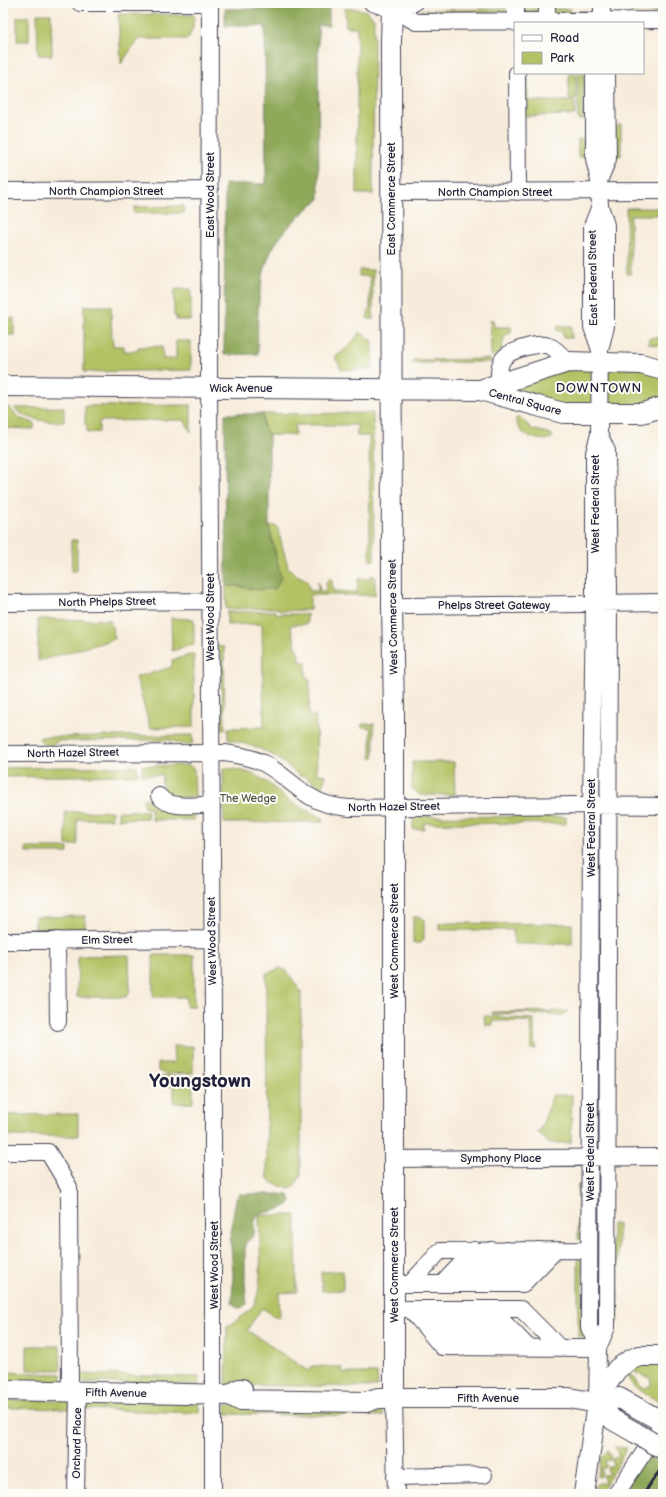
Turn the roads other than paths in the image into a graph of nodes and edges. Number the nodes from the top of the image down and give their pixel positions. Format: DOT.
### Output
graph roads {
  1 [pos="80,3"];
  2 [pos="210,3"];
  3 [pos="372,3"];
  4 [pos="414,3"];
  5 [pos="516,3"];
  6 [pos="547,3"];
  7 [pos="602,3"];
  8 [pos="392,5"];
  9 [pos="547,20"];
  10 [pos="663,20"];
  11 [pos="516,22"];
  12 [pos="602,22"];
  13 [pos="517,74"];
  14 [pos="594,74"];
  15 [pos="607,74"];
  16 [pos="210,190"];
  17 [pos="3,191"];
  18 [pos="663,191"];
  19 [pos="391,192"];
  20 [pos="518,192"];
  21 [pos="600,193"];
  22 [pos="599,357"];
  23 [pos="568,362"];
  24 [pos="663,370"];
  25 [pos="499,384"];
  26 [pos="3,386"];
  27 [pos="209,387"];
  28 [pos="392,388"];
  29 [pos="480,390"];
  30 [pos="663,407"];
  31 [pos="600,413"];
  32 [pos="600,434"];
  33 [pos="210,601"];
  34 [pos="663,602"];
  35 [pos="3,603"];
  36 [pos="595,603"];
  37 [pos="406,606"];
  38 [pos="212,752"];
  39 [pos="3,754"];
  40 [pos="159,796"];
  41 [pos="212,804"];
  42 [pos="591,806"];
  43 [pos="608,806"];
  44 [pos="663,806"];
  45 [pos="394,807"];
  46 [pos="212,939"];
  47 [pos="57,940"];
  48 [pos="3,941"];
  49 [pos="58,1022"];
  50 [pos="3,1152"];
  51 [pos="663,1157"];
  52 [pos="590,1158"];
  53 [pos="608,1158"];
  54 [pos="394,1159"];
  55 [pos="466,1250"];
  56 [pos="491,1250"];
  57 [pos="506,1250"];
  58 [pos="531,1250"];
  59 [pos="556,1250"];
  60 [pos="589,1250"];
  61 [pos="402,1284"];
  62 [pos="435,1284"];
  63 [pos="458,1284"];
  64 [pos="474,1284"];
  65 [pos="499,1284"];
  66 [pos="402,1309"];
  67 [pos="427,1309"];
  68 [pos="443,1309"];
  69 [pos="483,1309"];
  70 [pos="535,1347"];
  71 [pos="559,1347"];
  72 [pos="462,1348"];
  73 [pos="479,1348"];
  74 [pos="496,1348"];
  75 [pos="512,1348"];
  76 [pos="598,1348"];
  77 [pos="663,1356"];
  78 [pos="3,1390"];
  79 [pos="74,1392"];
  80 [pos="222,1394"];
  81 [pos="386,1398"];
  82 [pos="597,1403"];
  83 [pos="658,1420"];
  84 [pos="663,1448"];
  85 [pos="484,1475"];
  86 [pos="395,1477"];
  87 [pos="76,1494"];
  88 [pos="214,1494"];
  89 [pos="396,1494"];
  90 [pos="584,1494"];
  91 [pos="616,1494"];
  1 -- 2 [label="street"];
  2 -- 16 [label="street, East Wood Street"];
  3 -- 8 [label="street"];
  4 -- 8 [label="street"];
  5 -- 11 [label="street"];
  6 -- 9 [label="street"];
  7 -- 12 [label="street"];
  8 -- 11 [label="street"];
  8 -- 19 [label="main road, East Commerce Street"];
  9 -- 11 [label="street"];
  9 -- 12 [label="street"];
  10 -- 12 [label="street"];
  13 -- 20 [label="street"];
  14 -- 21 [label="street"];
  15 -- 21 [label="street, East Federal Street"];
  16 -- 17 [label="street, North Champion Street"];
  16 -- 27 [label="street, East Wood Street"];
  18 -- 21 [label="street, North Champion Street"];
  19 -- 20 [label="street, North Champion Street"];
  19 -- 28 [label="main road, East Commerce Street"];
  20 -- 21 [label="street, North Champion Street"];
  21 -- 22 [label="street, East Federal Street"];
  22 -- 23 [label="main road, Central Square"];
  22 -- 24 [label="main road, Central Square"];
  22 -- 31 [label="street, East Federal Street"];
  23 -- 25 [label="main road, Central Square"];
  23 -- 25 [label="street"];
  25 -- 29 [label="main road, Central Square"];
  26 -- 27 [label="main road, Wick Avenue"];
  27 -- 28 [label="main road, Wick Avenue"];
  27 -- 33 [label="street, West Wood Street"];
  28 -- 29 [label="main road, Wick Avenue"];
  28 -- 45 [label="main road, West Commerce Street"];
  29 -- 31 [label="main road, Central Square"];
  30 -- 31 [label="main road, Central Square"];
  31 -- 32 [label="street, East Federal Street"];
  32 -- 36 [label="street, West Federal Street"];
  33 -- 35 [label="street, North Phelps Street"];
  33 -- 38 [label="street, West Wood Street"];
  34 -- 36 [label="street, Phelps Street Gateway"];
  36 -- 37 [label="street, Phelps Street Gateway"];
  36 -- 42 [label="street, West Federal Street"];
  36 -- 43 [label="street, West Federal Street"];
  38 -- 39 [label="street, North Hazel Street"];
  38 -- 41 [label="street, West Wood Street"];
  38 -- 45 [label="street, North Hazel Street"];
  40 -- 41 [label="street"];
  41 -- 46 [label="street, West Wood Street"];
  42 -- 43 [label="street, North Hazel Street"];
  42 -- 45 [label="street, North Hazel Street"];
  42 -- 52 [label="street, West Federal Street"];
  43 -- 44 [label="street, North Hazel Street"];
  43 -- 53 [label="street, West Federal Street"];
  45 -- 54 [label="main road, West Commerce Street"];
  46 -- 47 [label="street, Elm Street"];
  46 -- 80 [label="street, West Wood Street"];
  47 -- 48 [label="street, Elm Street"];
  47 -- 49 [label="street"];
  50 -- 79 [label="street, Orchard Place"];
  51 -- 53 [label="street, Symphony Place"];
  52 -- 53 [label="street, Symphony Place"];
  52 -- 54 [label="street, Symphony Place"];
  52 -- 60 [label="street, West Federal Street"];
  53 -- 76 [label="street, West Federal Street"];
  54 -- 61 [label="main road, West Commerce Street"];
  55 -- 56 [label="street"];
  55 -- 61 [label="street"];
  55 -- 62 [label="street"];
  56 -- 57 [label="street"];
  56 -- 63 [label="street"];
  57 -- 58 [label="street"];
  57 -- 64 [label="street"];
  58 -- 59 [label="street"];
  58 -- 65 [label="street"];
  59 -- 60 [label="street"];
  59 -- 65 [label="street"];
  60 -- 76 [label="street, West Federal Street"];
  61 -- 62 [label="street"];
  61 -- 66 [label="main road, West Commerce Street"];
  62 -- 63 [label="street"];
  63 -- 64 [label="street"];
  64 -- 65 [label="street"];
  66 -- 67 [label="street"];
  66 -- 72 [label="street"];
  66 -- 81 [label="main road, West Commerce Street"];
  67 -- 68 [label="street"];
  67 -- 72 [label="street"];
  68 -- 69 [label="street"];
  68 -- 73 [label="street"];
  69 -- 70 [label="street"];
  69 -- 71 [label="street"];
  69 -- 74 [label="street"];
  69 -- 75 [label="street"];
  70 -- 71 [label="street"];
  70 -- 75 [label="street"];
  71 -- 76 [label="street"];
  72 -- 73 [label="street"];
  73 -- 74 [label="street"];
  74 -- 75 [label="street"];
  76 -- 82 [label="street, West Federal Street"];
  77 -- 82 [label="main road"];
  78 -- 79 [label="main road, Fifth Avenue"];
  79 -- 80 [label="main road, Fifth Avenue"];
  79 -- 87 [label="street, Orchard Place"];
  80 -- 81 [label="main road, Fifth Avenue"];
  80 -- 88 [label="street, West Wood Street"];
  81 -- 82 [label="main road, Fifth Avenue"];
  81 -- 86 [label="street, West Commerce Street"];
  82 -- 83 [label="main road"];
  82 -- 84 [label="main road, bridge"];
  82 -- 90 [label="main road"];
  83 -- 91 [label="street"];
  85 -- 86 [label="street"];
  86 -- 89 [label="street, West Commerce Street"];
}
